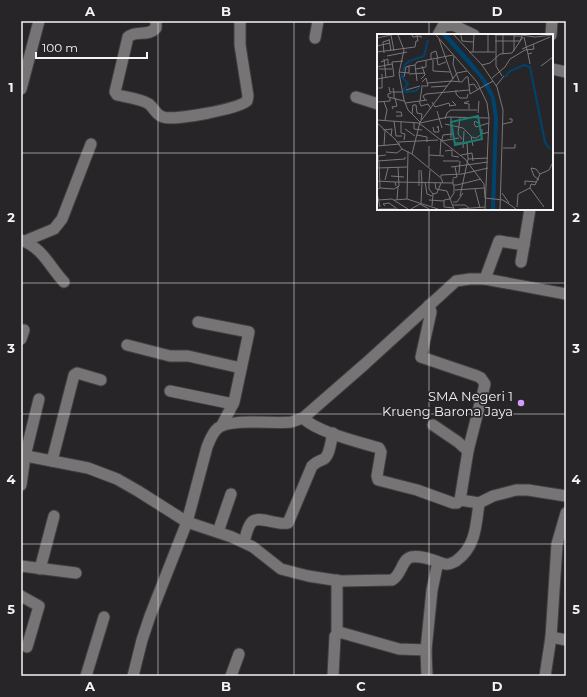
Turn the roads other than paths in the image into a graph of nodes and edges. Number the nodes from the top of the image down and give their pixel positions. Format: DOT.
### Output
graph roads {
  1 [pos="39,21"];
  2 [pos="156,21"];
  3 [pos="240,21"];
  4 [pos="318,21"];
  5 [pos="552,21"];
  6 [pos="453,23"];
  7 [pos="439,34"];
  8 [pos="472,34"];
  9 [pos="551,34"];
  10 [pos="315,38"];
  11 [pos="25,56"];
  12 [pos="553,69"];
  13 [pos="566,72"];
  14 [pos="23,77"];
  15 [pos="21,89"];
  16 [pos="356,97"];
  17 [pos="377,104"];
  18 [pos="91,144"];
  19 [pos="530,210"];
  20 [pos="23,240"];
  21 [pos="524,245"];
  22 [pos="521,262"];
  23 [pos="485,279"];
  24 [pos="64,282"];
  25 [pos="566,294"];
  26 [pos="429,305"];
  27 [pos="198,322"];
  28 [pos="127,345"];
  29 [pos="241,368"];
  30 [pos="101,380"];
  31 [pos="170,391"];
  32 [pos="39,399"];
  33 [pos="233,404"];
  34 [pos="302,418"];
  35 [pos="222,425"];
  36 [pos="433,425"];
  37 [pos="333,433"];
  38 [pos="468,451"];
  39 [pos="23,455"];
  40 [pos="52,462"];
  41 [pos="21,485"];
  42 [pos="231,494"];
  43 [pos="566,496"];
  44 [pos="460,500"];
  45 [pos="479,503"];
  46 [pos="566,513"];
  47 [pos="54,516"];
  48 [pos="187,522"];
  49 [pos="218,532"];
  50 [pos="244,542"];
  51 [pos="438,562"];
  52 [pos="21,566"];
  53 [pos="40,569"];
  54 [pos="76,573"];
  55 [pos="337,580"];
  56 [pos="21,596"];
  57 [pos="104,617"];
  58 [pos="337,632"];
  59 [pos="551,637"];
  60 [pos="566,640"];
  61 [pos="27,647"];
  62 [pos="426,650"];
  63 [pos="239,654"];
  64 [pos="86,676"];
  65 [pos="133,676"];
  66 [pos="231,676"];
  67 [pos="333,676"];
  68 [pos="427,676"];
  69 [pos="545,676"];
  1 -- 11 [label="street"];
  2 -- 3 [label="street"];
  4 -- 10 [label="street"];
  5 -- 9 [label="street"];
  6 -- 7 [label="street"];
  6 -- 8 [label="street"];
  11 -- 14 [label="street"];
  12 -- 13 [label="street"];
  14 -- 15 [label="street"];
  16 -- 17 [label="street"];
  18 -- 20 [label="street"];
  19 -- 21 [label="street"];
  20 -- 24 [label="street"];
  21 -- 22 [label="street"];
  21 -- 23 [label="street"];
  23 -- 25 [label="street"];
  23 -- 26 [label="street"];
  26 -- 34 [label="street"];
  26 -- 38 [label="street"];
  27 -- 29 [label="street"];
  28 -- 29 [label="street"];
  29 -- 33 [label="street"];
  30 -- 40 [label="street"];
  31 -- 33 [label="street"];
  32 -- 39 [label="street"];
  33 -- 35 [label="street"];
  34 -- 35 [label="street"];
  34 -- 37 [label="street"];
  35 -- 48 [label="street"];
  36 -- 38 [label="street"];
  37 -- 44 [label="street"];
  37 -- 50 [label="street"];
  38 -- 44 [label="street"];
  39 -- 40 [label="street"];
  39 -- 41 [label="street"];
  40 -- 48 [label="street"];
  42 -- 49 [label="street"];
  43 -- 45 [label="street"];
  44 -- 45 [label="street"];
  45 -- 51 [label="street"];
  46 -- 59 [label="street"];
  47 -- 53 [label="street"];
  48 -- 49 [label="street"];
  48 -- 65 [label="street"];
  49 -- 50 [label="street"];
  50 -- 55 [label="street"];
  51 -- 55 [label="street"];
  51 -- 62 [label="street"];
  52 -- 53 [label="street"];
  53 -- 54 [label="street"];
  55 -- 58 [label="street"];
  56 -- 61 [label="street"];
  57 -- 64 [label="street"];
  58 -- 62 [label="street"];
  58 -- 67 [label="street"];
  59 -- 60 [label="street"];
  59 -- 69 [label="street"];
  62 -- 68 [label="street"];
  63 -- 66 [label="street"];
}
